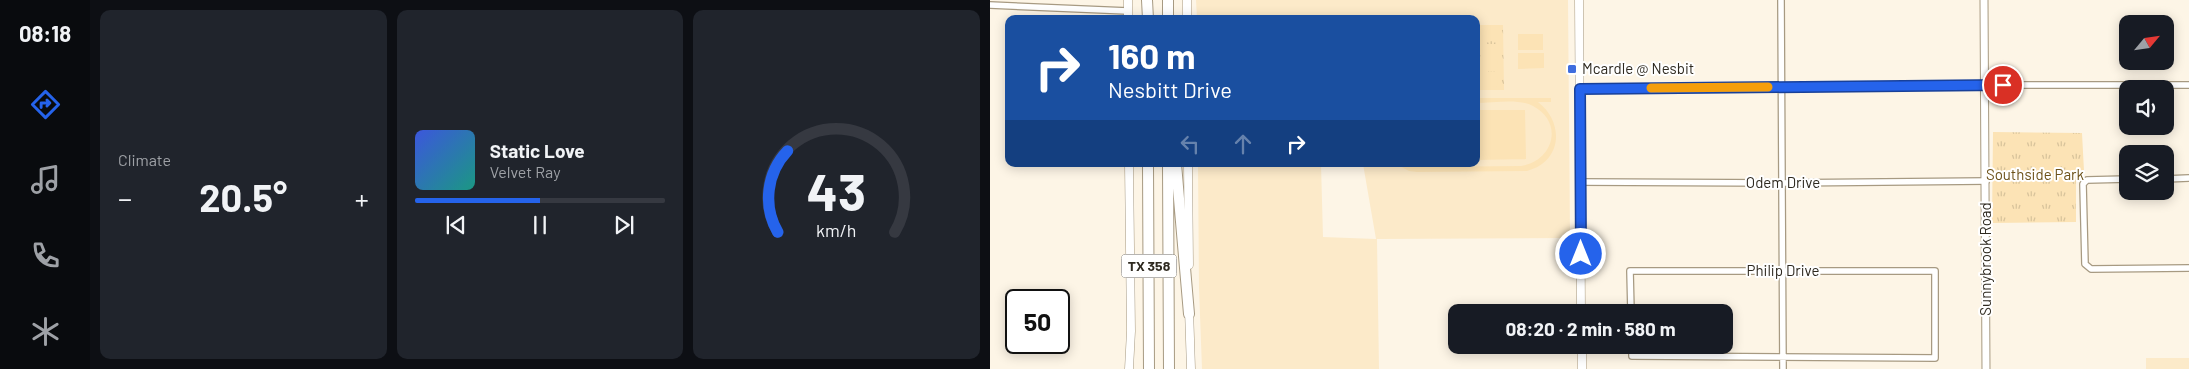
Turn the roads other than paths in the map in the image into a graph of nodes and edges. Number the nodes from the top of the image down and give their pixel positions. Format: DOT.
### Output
graph roads {
  1 [pos="1128,0"];
  2 [pos="1147,0"];
  3 [pos="1168,0"];
  4 [pos="1187,0"];
  5 [pos="1580,0"];
  6 [pos="1781,0"];
  7 [pos="1984,0"];
  8 [pos="990,5"];
  9 [pos="1128,15"];
  10 [pos="1148,15"];
  11 [pos="1168,15"];
  12 [pos="1188,15"];
  13 [pos="1985,85"];
  14 [pos="2189,85"];
  15 [pos="1781,87"];
  16 [pos="1580,89"];
  17 [pos="1130,167"];
  18 [pos="1148,167"];
  19 [pos="1168,167"];
  20 [pos="1176,167"];
  21 [pos="1188,167"];
  22 [pos="2189,178"];
  23 [pos="2119,179"];
  24 [pos="2174,179"];
  25 [pos="1986,181"];
  26 [pos="1581,182"];
  27 [pos="1782,183"];
  28 [pos="2189,268"];
  29 [pos="1782,272"];
  30 [pos="1582,304"];
  31 [pos="1631,304"];
  32 [pos="1189,314"];
  33 [pos="1582,354"];
  34 [pos="1632,354"];
  35 [pos="1783,358"];
  36 [pos="1129,369"];
  37 [pos="1149,369"];
  38 [pos="1169,369"];
  39 [pos="1191,369"];
  40 [pos="1582,369"];
  41 [pos="1783,369"];
  42 [pos="1986,369"];
  1 -- 9 [label="main road"];
  2 -- 10 [label="highway"];
  3 -- 11 [label="highway"];
  4 -- 12 [label="main road"];
  5 -- 16 [label="main road"];
  6 -- 15 [label="street"];
  7 -- 13 [label="street, Sunnybrook Road"];
  8 -- 9 [label="street"];
  13 -- 14 [label="street"];
  13 -- 15 [label="street"];
  13 -- 25 [label="street, Sunnybrook Road"];
  15 -- 16 [label="street"];
  15 -- 27 [label="street"];
  16 -- 26 [label="main road"];
  17 -- 36 [label="main road"];
  18 -- 37 [label="highway, TX 358"];
  19 -- 38 [label="highway, TX 358"];
  20 -- 32 [label="highway"];
  21 -- 32 [label="main road"];
  22 -- 24 [label="street"];
  23 -- 28 [label="street"];
  25 -- 27 [label="street, Odem Drive"];
  25 -- 42 [label="street, Sunnybrook Road"];
  26 -- 27 [label="street, Odem Drive"];
  26 -- 30 [label="main road"];
  27 -- 29 [label="street"];
  29 -- 31 [label="street, Philip Drive"];
  29 -- 35 [label="street"];
  29 -- 35 [label="street, Philip Drive"];
  32 -- 39 [label="main road"];
  33 -- 40 [label="main road"];
  34 -- 35 [label="street"];
  35 -- 41 [label="street"];
}
